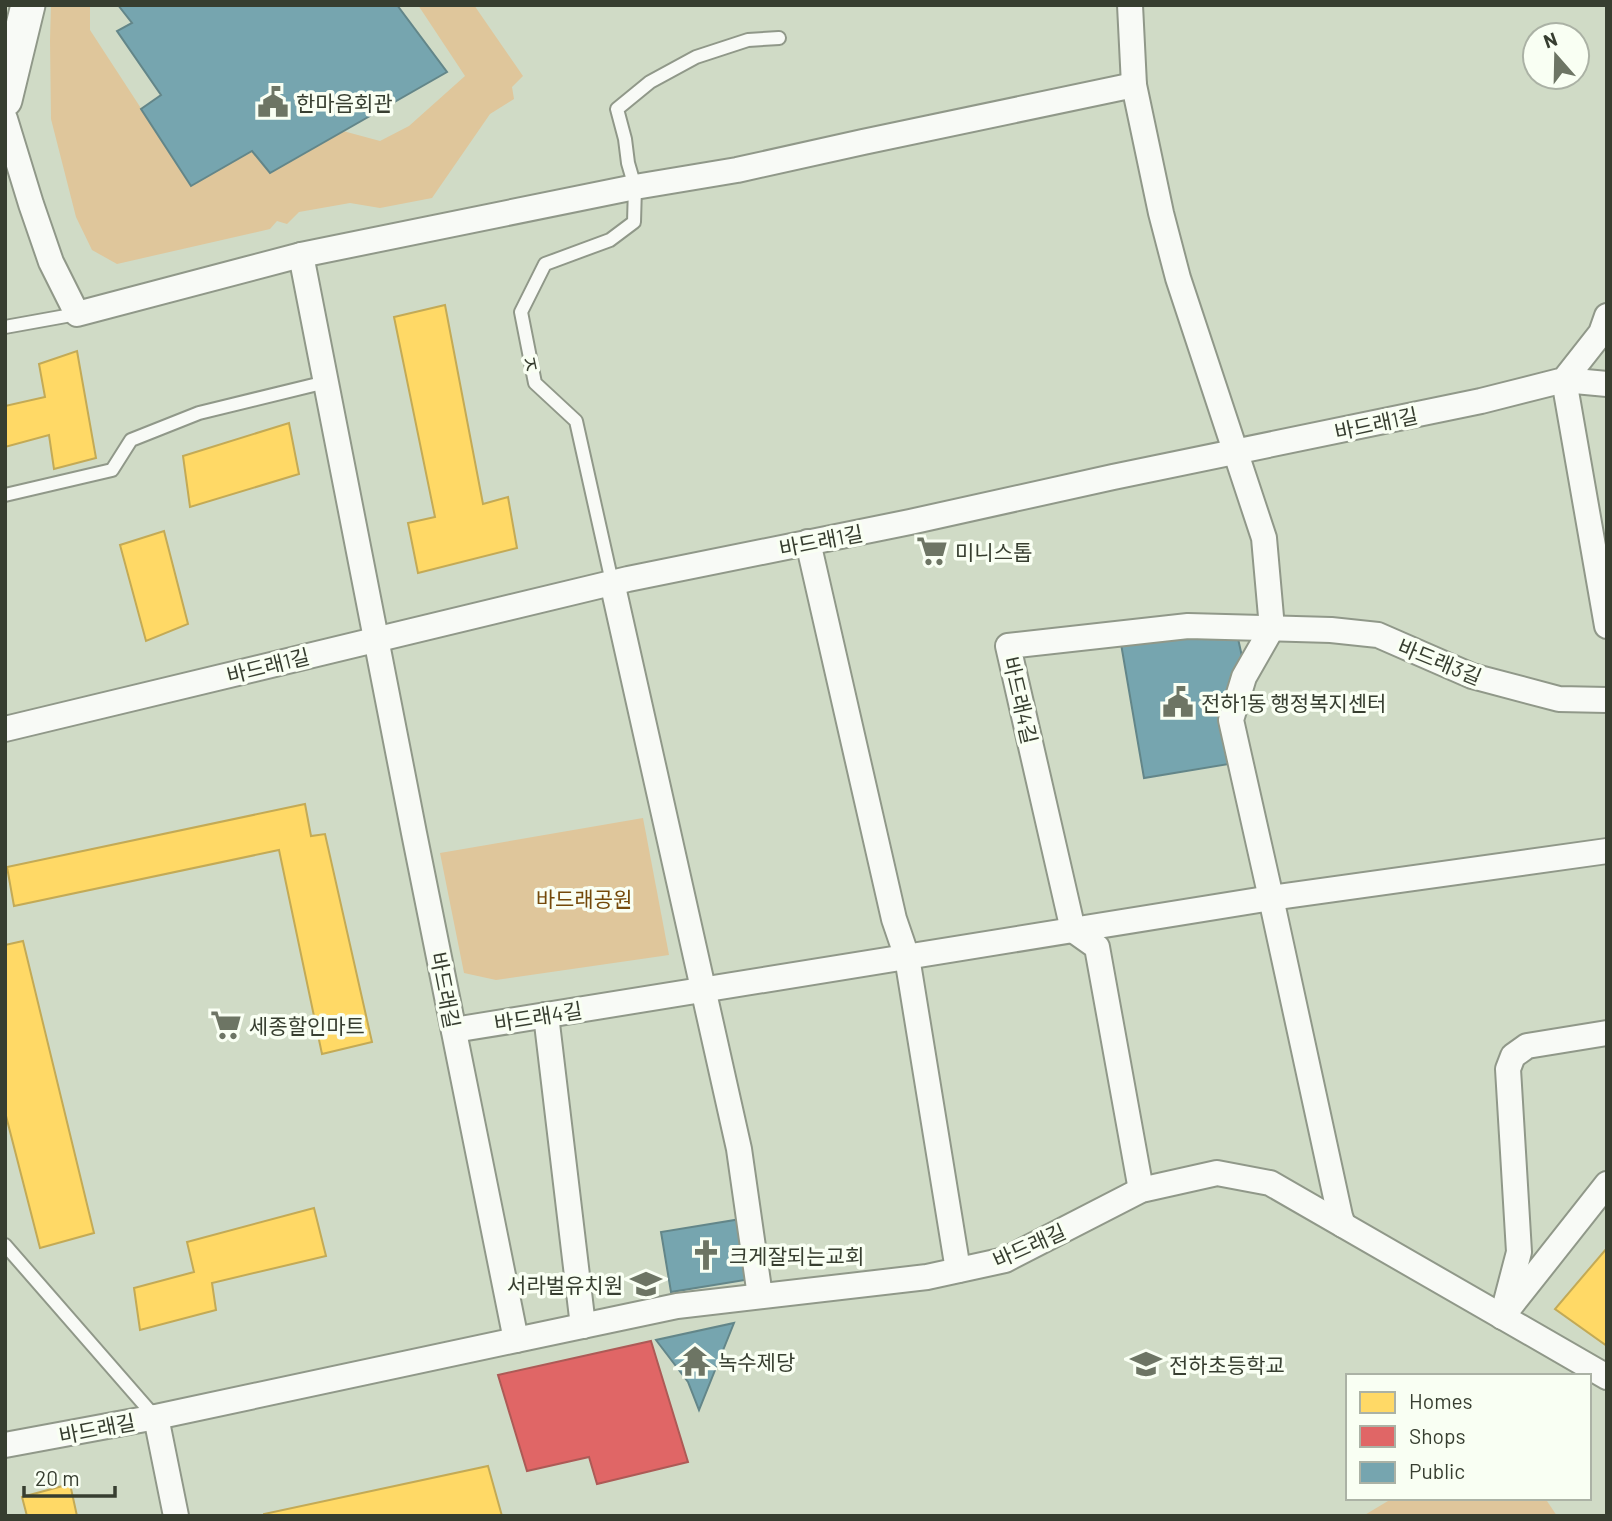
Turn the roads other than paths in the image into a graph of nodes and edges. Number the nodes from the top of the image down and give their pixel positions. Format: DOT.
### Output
graph roads {
  1 [pos="28,5"];
  2 [pos="1130,5"];
  3 [pos="779,38"];
  4 [pos="1134,85"];
  5 [pos="5,100"];
  6 [pos="5,119"];
  7 [pos="635,187"];
  8 [pos="300,255"];
  9 [pos="77,314"];
  10 [pos="1607,316"];
  11 [pos="5,327"];
  12 [pos="1564,380"];
  13 [pos="326,382"];
  14 [pos="1607,384"];
  15 [pos="1236,452"];
  16 [pos="5,495"];
  17 [pos="808,542"];
  18 [pos="612,582"];
  19 [pos="1607,626"];
  20 [pos="1272,628"];
  21 [pos="377,639"];
  22 [pos="1607,700"];
  23 [pos="5,729"];
  24 [pos="1607,851"];
  25 [pos="1271,898"];
  26 [pos="1073,930"];
  27 [pos="907,957"];
  28 [pos="704,990"];
  29 [pos="546,1015"];
  30 [pos="454,1030"];
  31 [pos="1607,1033"];
  32 [pos="1607,1184"];
  33 [pos="1141,1190"];
  34 [pos="1343,1225"];
  35 [pos="5,1245"];
  36 [pos="958,1270"];
  37 [pos="760,1297"];
  38 [pos="1502,1317"];
  39 [pos="583,1326"];
  40 [pos="516,1340"];
  41 [pos="1607,1377"];
  42 [pos="156,1417"];
  43 [pos="5,1445"];
  44 [pos="176,1516"];
  1 -- 5 [label="main road"];
  2 -- 4 [label="street"];
  3 -- 7 [label="lane"];
  4 -- 7 [label="street"];
  4 -- 15 [label="street"];
  6 -- 9 [label="street"];
  7 -- 8 [label="street"];
  7 -- 18 [label="lane, ㅈ"];
  8 -- 9 [label="street"];
  8 -- 13 [label="street, 바드래길"];
  9 -- 11 [label="lane"];
  10 -- 12 [label="street"];
  12 -- 14 [label="street, 바드래1길"];
  12 -- 15 [label="street, 바드래1길"];
  12 -- 19 [label="street"];
  13 -- 16 [label="lane"];
  13 -- 21 [label="street, 바드래길"];
  15 -- 17 [label="street, 바드래1길"];
  15 -- 20 [label="street"];
  17 -- 18 [label="street, 바드래1길"];
  17 -- 27 [label="street"];
  18 -- 21 [label="street, 바드래1길"];
  18 -- 28 [label="street"];
  20 -- 22 [label="street, 바드래3길"];
  20 -- 25 [label="street"];
  20 -- 26 [label="street, 바드래4길"];
  21 -- 23 [label="street, 바드래1길"];
  21 -- 30 [label="street, 바드래길"];
  24 -- 25 [label="street, 바드래4길"];
  25 -- 26 [label="street, 바드래4길"];
  25 -- 34 [label="street"];
  26 -- 27 [label="street, 바드래4길"];
  26 -- 33 [label="street"];
  27 -- 28 [label="street, 바드래4길"];
  27 -- 36 [label="street"];
  28 -- 29 [label="street, 바드래4길"];
  28 -- 37 [label="street"];
  29 -- 30 [label="street, 바드래4길"];
  29 -- 39 [label="street"];
  30 -- 40 [label="street, 바드래길"];
  31 -- 38 [label="street"];
  32 -- 38 [label="street"];
  33 -- 34 [label="street, 바드래길"];
  33 -- 36 [label="street, 바드래길"];
  34 -- 38 [label="street, 바드래길"];
  35 -- 42 [label="lane"];
  36 -- 37 [label="street, 바드래길"];
  37 -- 39 [label="street, 바드래길"];
  38 -- 41 [label="street, 바드래길"];
  39 -- 40 [label="street, 바드래길"];
  40 -- 42 [label="street, 바드래길"];
  42 -- 43 [label="street, 바드래길"];
  42 -- 44 [label="street"];
}
